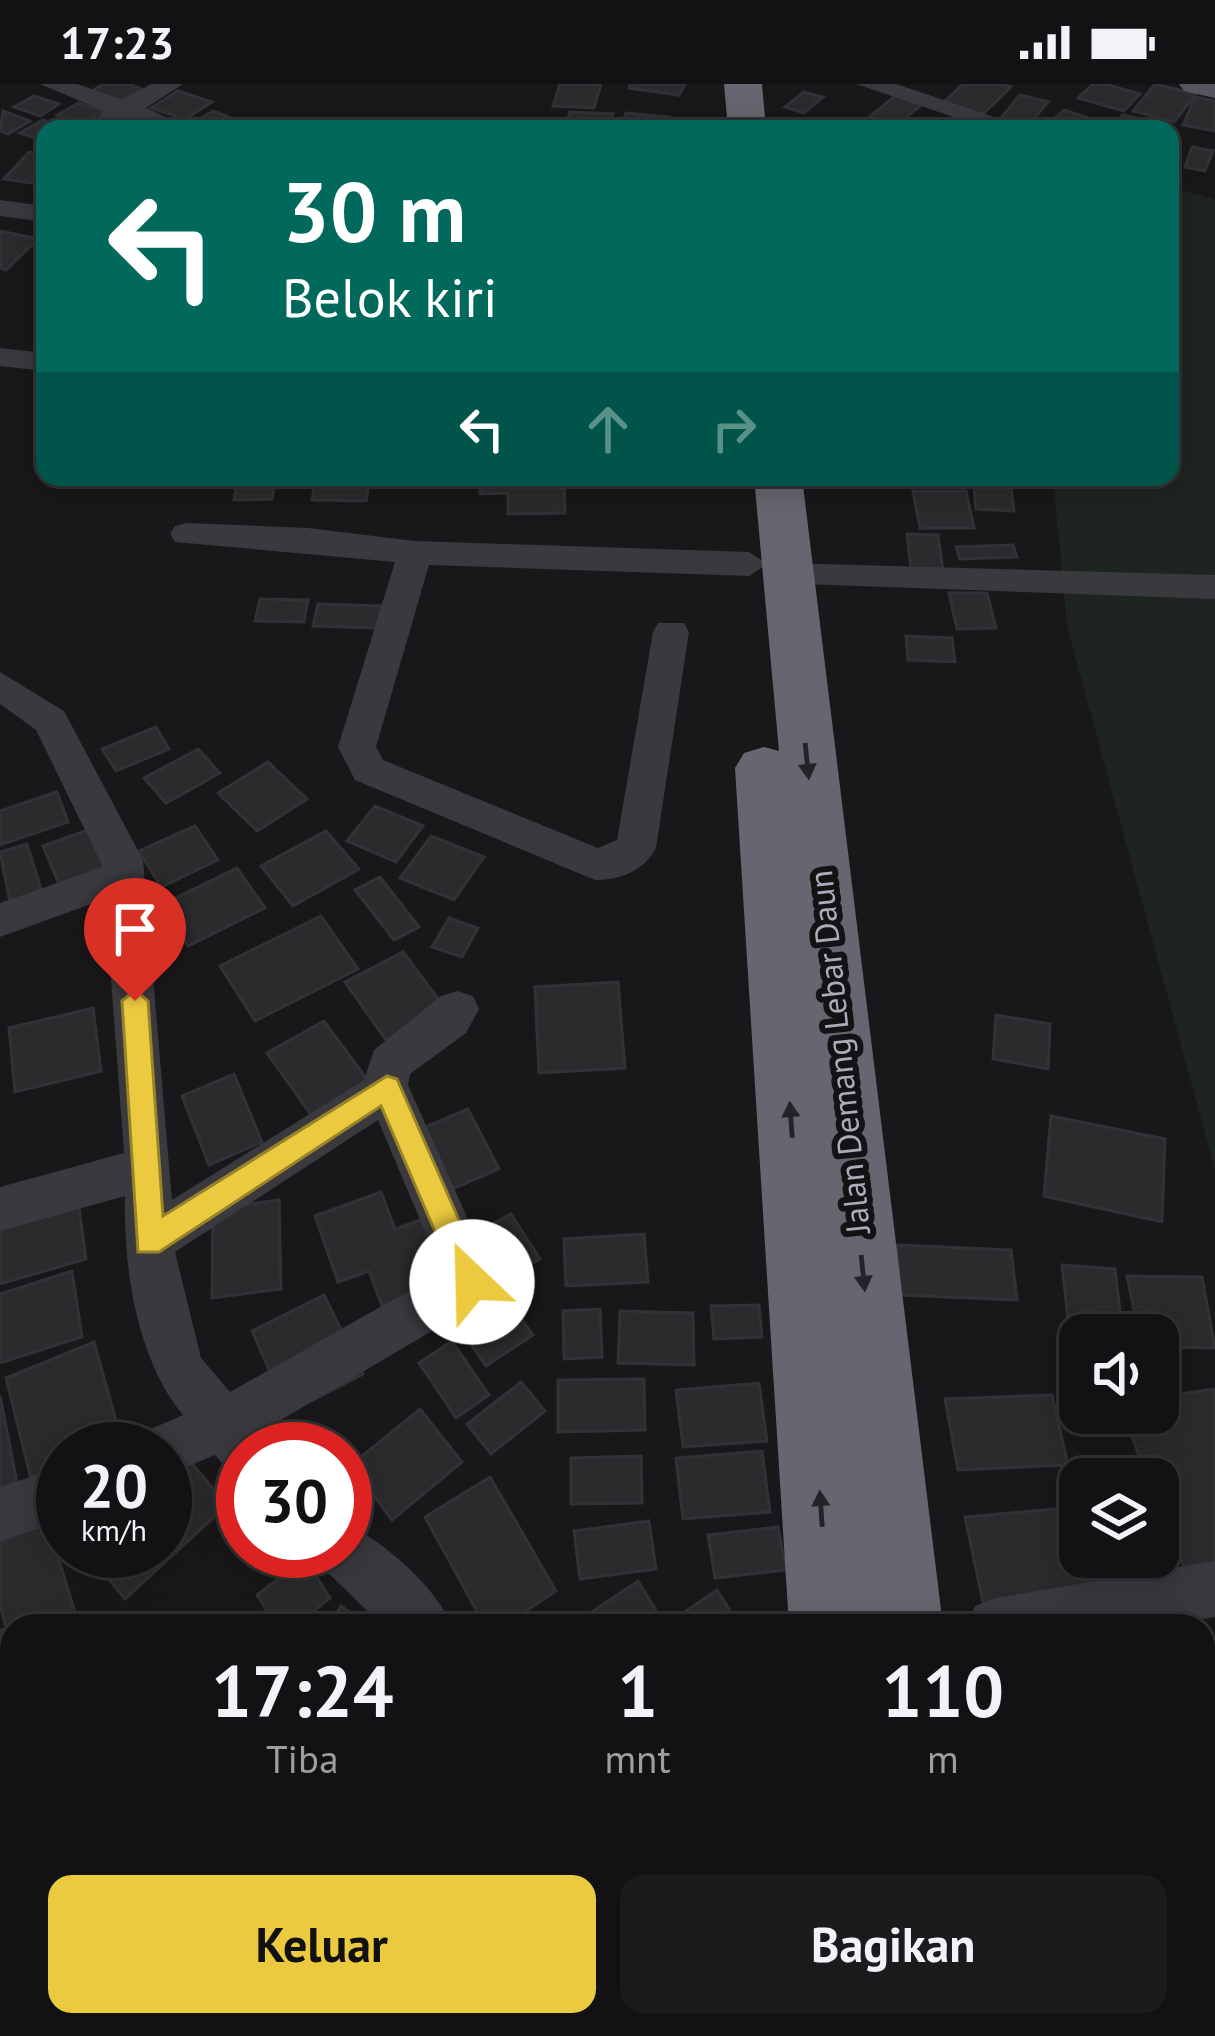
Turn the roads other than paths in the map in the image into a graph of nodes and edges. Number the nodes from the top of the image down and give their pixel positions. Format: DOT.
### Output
graph roads {
  1 [pos="53,84"];
  2 [pos="170,84"];
  3 [pos="713,84"];
  4 [pos="742,84"];
  5 [pos="869,84"];
  6 [pos="1195,84"];
  7 [pos="1215,88"];
  8 [pos="123,111"];
  9 [pos="106,120"];
  10 [pos="151,120"];
  11 [pos="715,120"];
  12 [pos="746,120"];
  13 [pos="987,120"];
  14 [pos="0,208"];
  15 [pos="36,213"];
  16 [pos="0,356"];
  17 [pos="36,361"];
  18 [pos="743,486"];
  19 [pos="777,486"];
  20 [pos="187,535"];
  21 [pos="415,553"];
  22 [pos="768,569"];
  23 [pos="1215,587"];
  24 [pos="671,632"];
  25 [pos="0,685"];
  26 [pos="124,876"];
  27 [pos="0,920"];
  28 [pos="457,1009"];
  29 [pos="387,1088"];
  30 [pos="149,1168"];
  31 [pos="0,1209"];
  32 [pos="148,1242"];
  33 [pos="222,1422"];
  34 [pos="257,1422"];
  35 [pos="36,1502"];
  36 [pos="0,1514"];
  37 [pos="372,1577"];
  38 [pos="1215,1589"];
  39 [pos="411,1614"];
  40 [pos="829,1614"];
  41 [pos="900,1614"];
  42 [pos="1066,1614"];
  1 -- 8 [label="street"];
  2 -- 8 [label="street"];
  3 -- 11 [label="highway"];
  4 -- 12 [label="highway"];
  5 -- 13 [label="street"];
  6 -- 7 [label="main road"];
  8 -- 9 [label="street"];
  8 -- 10 [label="street"];
  14 -- 15 [label="street"];
  16 -- 17 [label="street"];
  18 -- 22 [label="highway, Jalan Demang Lebar Daun"];
  19 -- 22 [label="highway, Jalan Demang Lebar Daun"];
  20 -- 21 [label="street"];
  21 -- 22 [label="street"];
  21 -- 24 [label="street"];
  22 -- 23 [label="street"];
  40 -- 22 [label="highway, Jalan Demang Lebar Daun, one-way"];
  22 -- 41 [label="highway, Jalan Demang Lebar Daun, one-way"];
  25 -- 26 [label="street"];
  26 -- 27 [label="street"];
  26 -- 30 [label="street"];
  28 -- 29 [label="street"];
  29 -- 32 [label="street"];
  29 -- 34 [label="street"];
  30 -- 31 [label="street"];
  30 -- 32 [label="street"];
  32 -- 33 [label="street"];
  35 -- 36 [label="street"];
  37 -- 39 [label="street"];
  38 -- 42 [label="street"];
}
